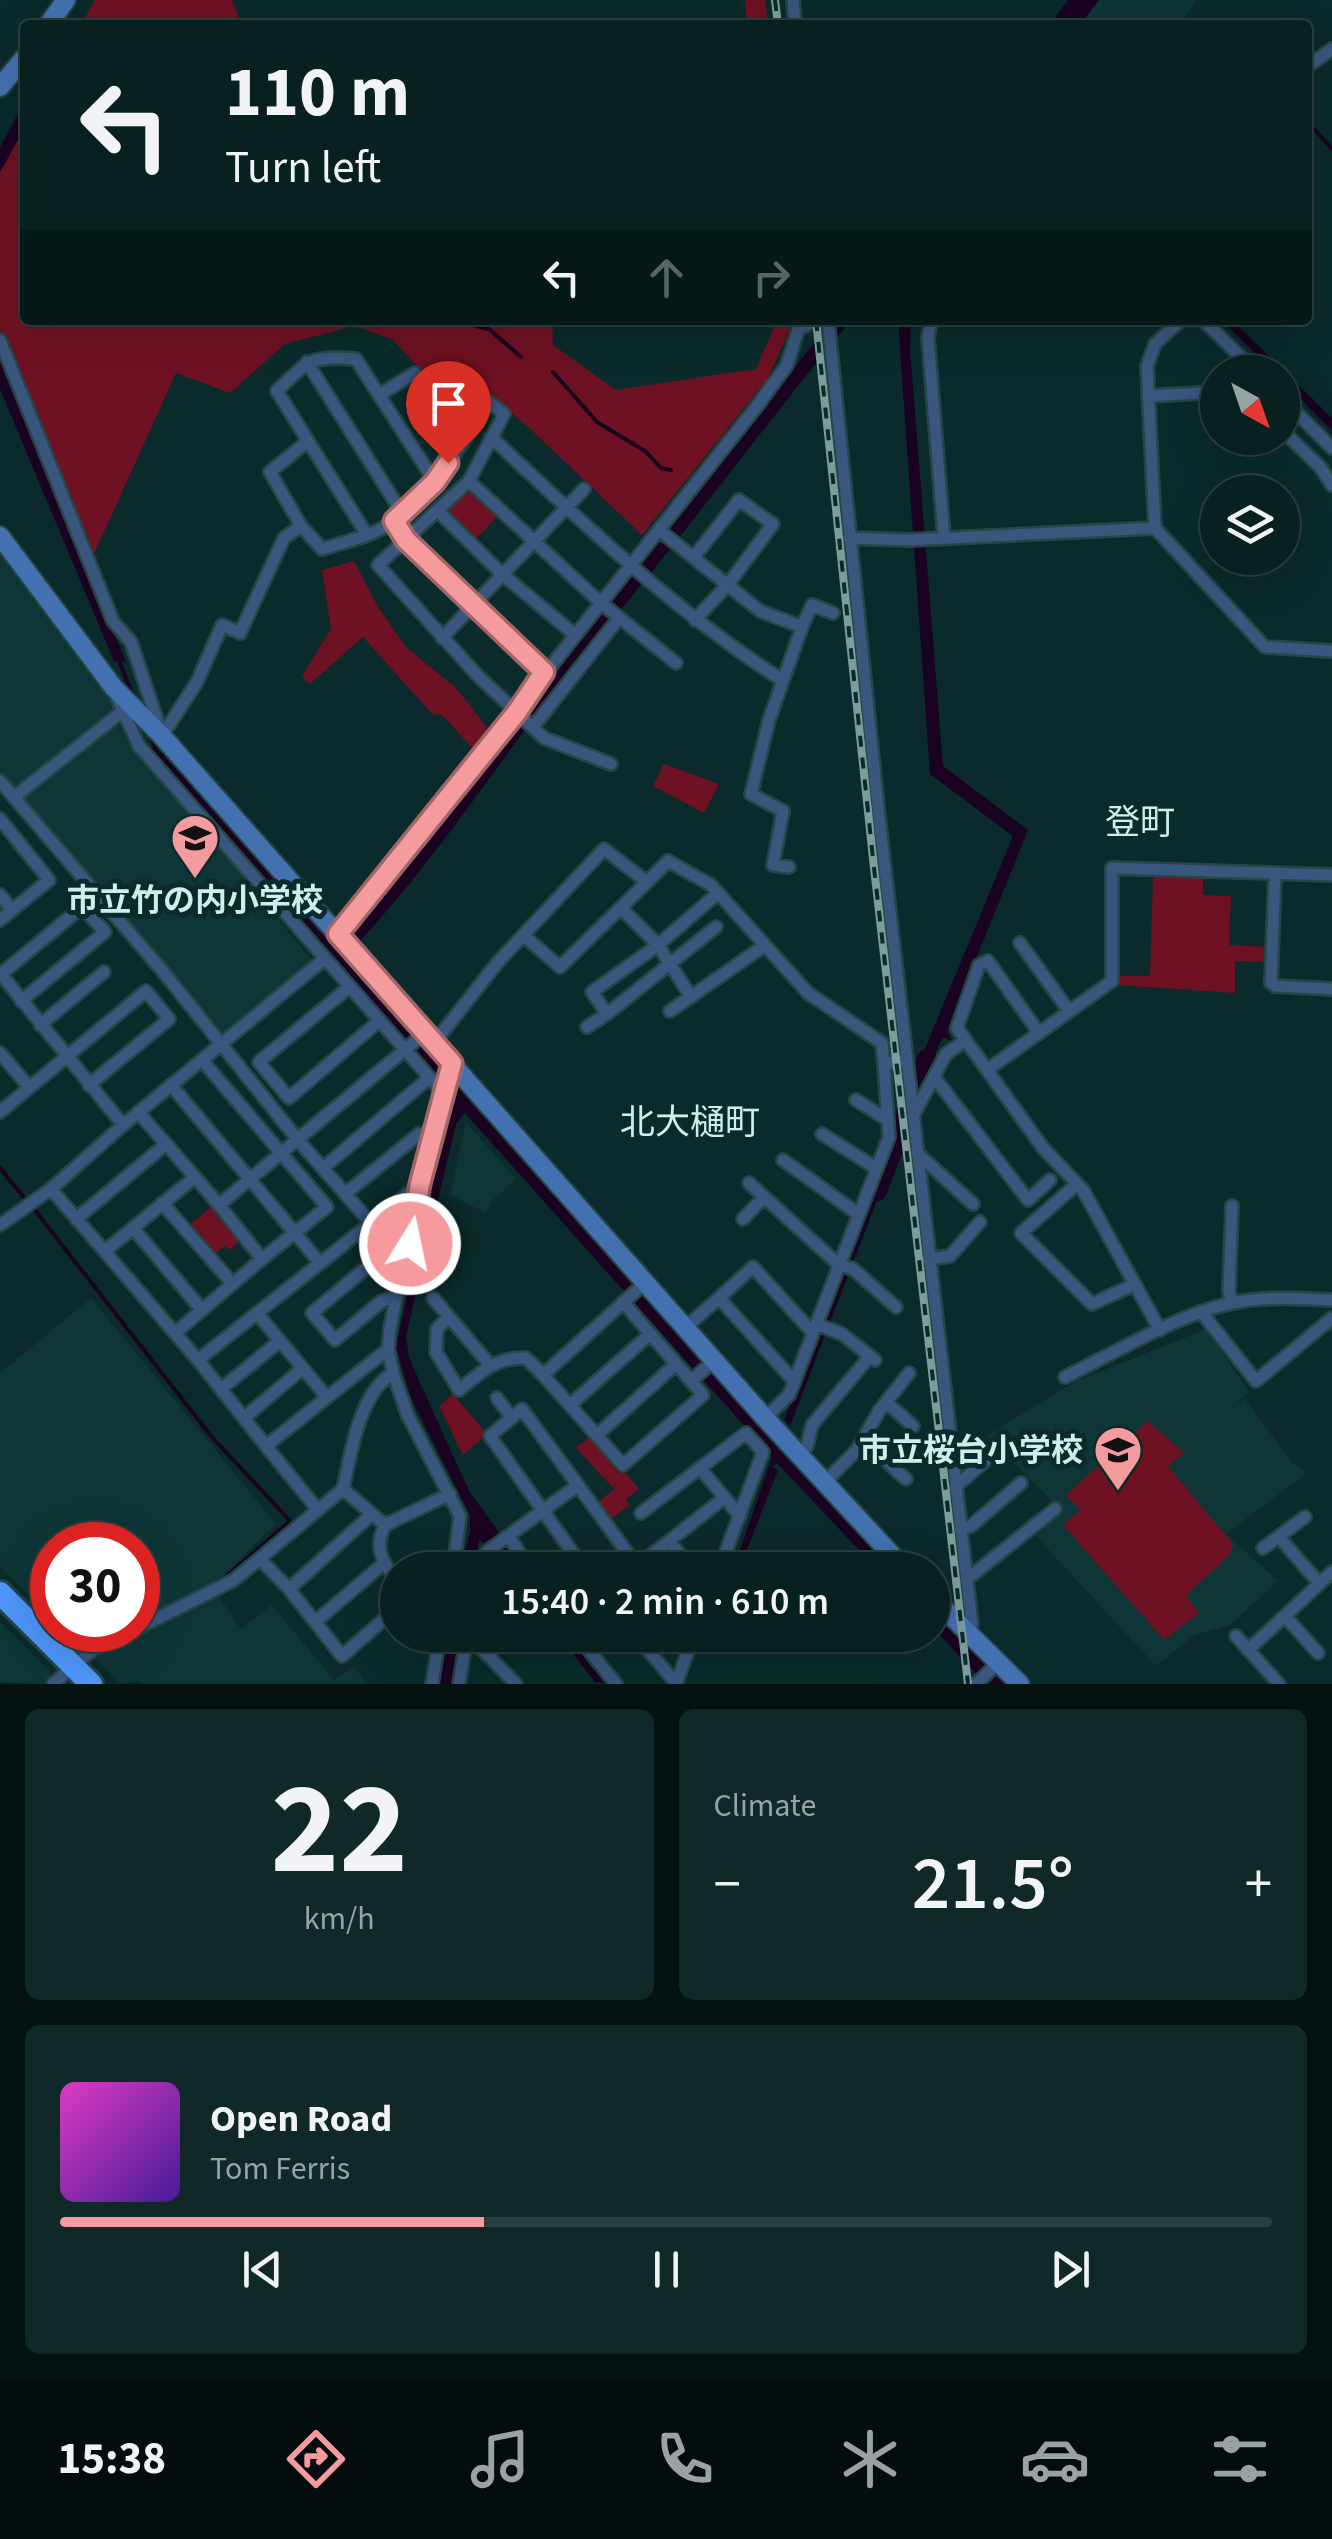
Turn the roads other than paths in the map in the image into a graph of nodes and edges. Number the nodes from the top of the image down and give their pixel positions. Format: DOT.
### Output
graph roads {
  1 [pos="20,63"];
  2 [pos="0,87"];
  3 [pos="807,325"];
  4 [pos="828,325"];
  5 [pos="930,325"];
  6 [pos="1176,325"];
  7 [pos="1208,325"];
  8 [pos="0,340"];
  9 [pos="1239,355"];
  10 [pos="307,362"];
  11 [pos="1200,393"];
  12 [pos="379,395"];
  13 [pos="1148,396"];
  14 [pos="1300,416"];
  15 [pos="491,436"];
  16 [pos="308,441"];
  17 [pos="462,444"];
  18 [pos="1300,448"];
  19 [pos="1332,448"];
  20 [pos="468,480"];
  21 [pos="435,482"];
  22 [pos="1332,484"];
  23 [pos="584,489"];
  24 [pos="566,507"];
  25 [pos="437,510"];
  26 [pos="398,517"];
  27 [pos="301,526"];
  28 [pos="1155,528"];
  29 [pos="659,530"];
  30 [pos="367,535"];
  31 [pos="0,536"];
  32 [pos="944,537"];
  33 [pos="849,538"];
  34 [pos="406,540"];
  35 [pos="532,541"];
  36 [pos="694,556"];
  37 [pos="630,567"];
  38 [pos="501,573"];
  39 [pos="728,584"];
  40 [pos="601,604"];
  41 [pos="473,605"];
  42 [pos="833,613"];
  43 [pos="619,618"];
  44 [pos="696,620"];
  45 [pos="802,627"];
  46 [pos="574,634"];
  47 [pos="442,638"];
  48 [pos="1332,651"];
  49 [pos="676,663"];
  50 [pos="544,672"];
  51 [pos="782,680"];
  52 [pos="114,688"];
  53 [pos="122,711"];
  54 [pos="517,712"];
  55 [pos="533,727"];
  56 [pos="162,736"];
  57 [pos="612,764"];
  58 [pos="0,780"];
  59 [pos="14,797"];
  60 [pos="0,820"];
  61 [pos="789,868"];
  62 [pos="1275,873"];
  63 [pos="1332,874"];
  64 [pos="646,882"];
  65 [pos="718,892"];
  66 [pos="0,895"];
  67 [pos="622,908"];
  68 [pos="12,910"];
  69 [pos="0,920"];
  70 [pos="716,928"];
  71 [pos="338,934"];
  72 [pos="523,934"];
  73 [pos="658,944"];
  74 [pos="1020,944"];
  75 [pos="764,946"];
  76 [pos="323,960"];
  77 [pos="670,965"];
  78 [pos="104,972"];
  79 [pos="0,974"];
  80 [pos="348,988"];
  81 [pos="1332,989"];
  82 [pos="691,998"];
  83 [pos="22,1001"];
  84 [pos="670,1011"];
  85 [pos="1069,1011"];
  86 [pos="608,1014"];
  87 [pos="379,1020"];
  88 [pos="40,1025"];
  89 [pos="587,1027"];
  90 [pos="1039,1033"];
  91 [pos="426,1038"];
  92 [pos="966,1040"];
  93 [pos="220,1046"];
  94 [pos="406,1049"];
  95 [pos="0,1053"];
  96 [pos="65,1056"];
  97 [pos="202,1060"];
  98 [pos="906,1060"];
  99 [pos="884,1064"];
  100 [pos="450,1067"];
  101 [pos="988,1070"];
  102 [pos="429,1078"];
  103 [pos="935,1078"];
  104 [pos="89,1085"];
  105 [pos="171,1086"];
  106 [pos="29,1088"];
  107 [pos="444,1093"];
  108 [pos="856,1100"];
  109 [pos="0,1112"];
  110 [pos="138,1112"];
  111 [pos="912,1112"];
  112 [pos="888,1120"];
  113 [pos="123,1125"];
  114 [pos="434,1132"];
  115 [pos="822,1134"];
  116 [pos="298,1140"];
  117 [pos="166,1144"];
  118 [pos="916,1153"];
  119 [pos="281,1154"];
  120 [pos="783,1160"];
  121 [pos="323,1168"];
  122 [pos="876,1168"];
  123 [pos="195,1178"];
  124 [pos="250,1179"];
  125 [pos="1050,1180"];
  126 [pos="749,1183"];
  127 [pos="420,1184"];
  128 [pos="1077,1184"];
  129 [pos="51,1189"];
  130 [pos="345,1194"];
  131 [pos="764,1197"];
  132 [pos="162,1203"];
  133 [pos="973,1204"];
  134 [pos="219,1206"];
  135 [pos="1232,1206"];
  136 [pos="858,1214"];
  137 [pos="76,1219"];
  138 [pos="743,1219"];
  139 [pos="980,1222"];
  140 [pos="370,1223"];
  141 [pos="0,1224"];
  142 [pos="133,1228"];
  143 [pos="295,1233"];
  144 [pos="391,1247"];
  145 [pos="105,1251"];
  146 [pos="262,1259"];
  147 [pos="928,1259"];
  148 [pos="405,1262"];
  149 [pos="320,1263"];
  150 [pos="844,1267"];
  151 [pos="233,1284"];
  152 [pos="643,1284"];
  153 [pos="1133,1285"];
  154 [pos="397,1296"];
  155 [pos="433,1298"];
  156 [pos="718,1298"];
  157 [pos="625,1300"];
  158 [pos="1332,1300"];
  159 [pos="1232,1302"];
  160 [pos="896,1307"];
  161 [pos="202,1310"];
  162 [pos="256,1313"];
  163 [pos="1202,1313"];
  164 [pos="449,1317"];
  165 [pos="1332,1318"];
  166 [pos="686,1327"];
  167 [pos="819,1328"];
  168 [pos="1160,1330"];
  169 [pos="175,1333"];
  170 [pos="650,1334"];
  171 [pos="280,1341"];
  172 [pos="388,1348"];
  173 [pos="198,1360"];
  174 [pos="713,1362"];
  175 [pos="676,1364"];
  176 [pos="490,1365"];
  177 [pos="302,1368"];
  178 [pos="392,1372"];
  179 [pos="909,1374"];
  180 [pos="544,1375"];
  181 [pos="1064,1377"];
  182 [pos="694,1379"];
  183 [pos="794,1380"];
  184 [pos="221,1389"];
  185 [pos="326,1396"];
  186 [pos="497,1398"];
  187 [pos="886,1402"];
  188 [pos="570,1404"];
  189 [pos="244,1418"];
  190 [pos="512,1418"];
  191 [pos="913,1426"];
  192 [pos="596,1434"];
  193 [pos="782,1435"];
  194 [pos="863,1440"];
  195 [pos="266,1446"];
  196 [pos="993,1454"];
  197 [pos="700,1468"];
  198 [pos="906,1480"];
  199 [pos="824,1482"];
  200 [pos="1021,1483"];
  201 [pos="578,1485"];
  202 [pos="955,1487"];
  203 [pos="343,1489"];
  204 [pos="450,1494"];
  205 [pos="724,1498"];
  206 [pos="1055,1509"];
  207 [pos="318,1510"];
  208 [pos="542,1510"];
  209 [pos="372,1514"];
  210 [pos="641,1514"];
  211 [pos="740,1516"];
  212 [pos="1305,1517"];
  213 [pos="385,1525"];
  214 [pos="960,1529"];
  215 [pos="507,1537"];
  216 [pos="1279,1537"];
  217 [pos="669,1542"];
  218 [pos="1263,1548"];
  219 [pos="456,1552"];
  220 [pos="487,1552"];
  221 [pos="518,1552"];
  222 [pos="572,1552"];
  223 [pos="624,1552"];
  224 [pos="657,1552"];
  225 [pos="677,1552"];
  226 [pos="726,1552"];
  227 [pos="889,1552"];
  228 [pos="380,1554"];
  229 [pos="260,1559"];
  230 [pos="380,1567"];
  231 [pos="1328,1577"];
  232 [pos="966,1580"];
  233 [pos="288,1589"];
  234 [pos="0,1594"];
  235 [pos="950,1614"];
  236 [pos="1285,1616"];
  237 [pos="160,1617"];
  238 [pos="315,1622"];
  239 [pos="380,1623"];
  240 [pos="969,1632"];
  241 [pos="1236,1636"];
  242 [pos="1248,1650"];
  243 [pos="90,1652"];
  244 [pos="437,1652"];
  245 [pos="464,1652"];
  246 [pos="485,1652"];
  247 [pos="591,1652"];
  248 [pos="650,1652"];
  249 [pos="687,1652"];
  250 [pos="1318,1653"];
  251 [pos="996,1665"];
  252 [pos="73,1666"];
  253 [pos="978,1682"];
  254 [pos="676,1683"];
  255 [pos="53,1684"];
  256 [pos="91,1684"];
  257 [pos="432,1684"];
  258 [pos="459,1684"];
  259 [pos="516,1684"];
  260 [pos="616,1684"];
  261 [pos="1020,1684"];
  262 [pos="1279,1684"];
  1 -- 2 [label="street"];
  3 -- 29 [label="street"];
  4 -- 33 [label="street"];
  5 -- 32 [label="street"];
  6 -- 13 [label="street"];
  7 -- 9 [label="street"];
  8 -- 56 [label="street"];
  10 -- 12 [label="street"];
  10 -- 16 [label="street"];
  10 -- 26 [label="street"];
  11 -- 13 [label="street"];
  12 -- 17 [label="street"];
  12 -- 21 [label="street"];
  13 -- 28 [label="street"];
  14 -- 19 [label="street"];
  15 -- 17 [label="street"];
  15 -- 20 [label="street"];
  15 -- 24 [label="street"];
  16 -- 27 [label="street"];
  16 -- 30 [label="street"];
  17 -- 21 [label="street"];
  18 -- 22 [label="street"];
  20 -- 25 [label="street"];
  20 -- 35 [label="street"];
  21 -- 26 [label="street"];
  23 -- 24 [label="street"];
  24 -- 35 [label="street"];
  24 -- 37 [label="street"];
  25 -- 34 [label="street"];
  25 -- 38 [label="street"];
  26 -- 30 [label="street"];
  26 -- 34 [label="street"];
  27 -- 30 [label="street"];
  27 -- 56 [label="street"];
  28 -- 32 [label="street"];
  28 -- 48 [label="street"];
  29 -- 36 [label="street"];
  29 -- 37 [label="street"];
  31 -- 52 [label="street"];
  32 -- 33 [label="street"];
  33 -- 98 [label="street"];
  34 -- 41 [label="street"];
  34 -- 47 [label="street"];
  35 -- 38 [label="street"];
  35 -- 40 [label="street"];
  36 -- 39 [label="street"];
  36 -- 39 [label="street"];
  37 -- 40 [label="street"];
  37 -- 44 [label="street"];
  38 -- 41 [label="street"];
  38 -- 46 [label="street"];
  39 -- 44 [label="street"];
  39 -- 45 [label="street"];
  40 -- 43 [label="street"];
  40 -- 46 [label="street"];
  41 -- 47 [label="street"];
  41 -- 50 [label="street"];
  42 -- 45 [label="street"];
  43 -- 49 [label="street"];
  43 -- 55 [label="street"];
  44 -- 51 [label="street"];
  45 -- 51 [label="street"];
  46 -- 50 [label="street"];
  47 -- 54 [label="street"];
  50 -- 54 [label="street"];
  51 -- 61 [label="street"];
  52 -- 53 [label="street"];
  52 -- 56 [label="street"];
  53 -- 59 [label="street"];
  53 -- 76 [label="street"];
  54 -- 55 [label="street"];
  54 -- 71 [label="street"];
  55 -- 57 [label="street"];
  56 -- 71 [label="street"];
  58 -- 59 [label="street"];
  59 -- 93 [label="street"];
  60 -- 68 [label="street"];
  62 -- 63 [label="street"];
  62 -- 81 [label="street"];
  62 -- 85 [label="street"];
  64 -- 65 [label="street"];
  64 -- 67 [label="street"];
  64 -- 72 [label="street"];
  65 -- 73 [label="street"];
  65 -- 75 [label="street"];
  66 -- 68 [label="street"];
  67 -- 72 [label="street"];
  67 -- 73 [label="street"];
  68 -- 69 [label="street"];
  70 -- 77 [label="street"];
  71 -- 91 [label="street"];
  72 -- 91 [label="street"];
  73 -- 77 [label="street"];
  73 -- 86 [label="street"];
  74 -- 85 [label="street"];
  75 -- 82 [label="street"];
  75 -- 99 [label="street"];
  76 -- 80 [label="street"];
  76 -- 93 [label="street"];
  77 -- 82 [label="street"];
  77 -- 86 [label="street"];
  78 -- 88 [label="street"];
  79 -- 83 [label="street"];
  79 -- 83 [label="street"];
  80 -- 87 [label="street"];
  80 -- 87 [label="street"];
  82 -- 84 [label="street"];
  83 -- 88 [label="street"];
  85 -- 90 [label="street"];
  86 -- 89 [label="street"];
  87 -- 94 [label="street"];
  88 -- 96 [label="street"];
  90 -- 92 [label="street"];
  90 -- 101 [label="street"];
  91 -- 94 [label="street"];
  91 -- 100 [label="street"];
  92 -- 101 [label="street"];
  92 -- 103 [label="street"];
  93 -- 97 [label="street"];
  93 -- 116 [label="street"];
  94 -- 102 [label="street"];
  94 -- 116 [label="street"];
  95 -- 106 [label="street"];
  96 -- 104 [label="street"];
  96 -- 104 [label="street"];
  96 -- 106 [label="street"];
  97 -- 105 [label="street"];
  97 -- 119 [label="street"];
  98 -- 99 [label="street"];
  98 -- 111 [label="street"];
  99 -- 112 [label="street"];
  100 -- 107 [label="street"];
  100 -- 152 [label="street"];
  101 -- 128 [label="street"];
  102 -- 107 [label="street"];
  102 -- 121 [label="street"];
  103 -- 111 [label="street"];
  103 -- 125 [label="street"];
  104 -- 113 [label="street"];
  105 -- 110 [label="street"];
  105 -- 124 [label="street"];
  106 -- 109 [label="street"];
  107 -- 114 [label="street"];
  108 -- 112 [label="street"];
  110 -- 113 [label="street"];
  110 -- 117 [label="street"];
  111 -- 118 [label="street"];
  112 -- 122 [label="street"];
  113 -- 129 [label="street"];
  114 -- 127 [label="street"];
  114 -- 130 [label="street"];
  115 -- 122 [label="street"];
  116 -- 119 [label="street"];
  116 -- 121 [label="street"];
  117 -- 123 [label="street"];
  117 -- 137 [label="street"];
  118 -- 133 [label="street"];
  118 -- 147 [label="street"];
  119 -- 124 [label="street"];
  119 -- 143 [label="street"];
  120 -- 136 [label="street"];
  121 -- 130 [label="street"];
  122 -- 136 [label="street"];
  123 -- 132 [label="street"];
  123 -- 134 [label="street"];
  124 -- 134 [label="street"];
  124 -- 143 [label="street"];
  126 -- 131 [label="street"];
  127 -- 140 [label="street"];
  127 -- 148 [label="street"];
  128 -- 153 [label="street"];
  128 -- 153 [label="street"];
  129 -- 137 [label="street"];
  129 -- 141 [label="street"];
  130 -- 140 [label="street"];
  131 -- 138 [label="street"];
  131 -- 150 [label="street"];
  132 -- 142 [label="street"];
  132 -- 151 [label="street"];
  134 -- 146 [label="street"];
  135 -- 159 [label="street"];
  136 -- 150 [label="street"];
  137 -- 145 [label="street"];
  139 -- 147 [label="street"];
  140 -- 144 [label="street"];
  140 -- 149 [label="street"];
  142 -- 145 [label="street"];
  142 -- 161 [label="street"];
  143 -- 146 [label="street"];
  143 -- 149 [label="street"];
  144 -- 148 [label="street"];
  144 -- 154 [label="street"];
  145 -- 169 [label="street"];
  146 -- 151 [label="street"];
  147 -- 202 [label="street"];
  148 -- 154 [label="street"];
  149 -- 162 [label="street"];
  150 -- 160 [label="street"];
  150 -- 167 [label="street"];
  151 -- 161 [label="street"];
  152 -- 157 [label="street"];
  152 -- 166 [label="street"];
  153 -- 168 [label="street"];
  154 -- 172 [label="street"];
  155 -- 164 [label="street"];
  156 -- 166 [label="street"];
  156 -- 167 [label="street"];
  156 -- 183 [label="street"];
  157 -- 170 [label="street"];
  157 -- 180 [label="street"];
  158 -- 159 [label="street"];
  159 -- 163 [label="street"];
  161 -- 169 [label="street"];
  162 -- 171 [label="street"];
  162 -- 173 [label="street"];
  163 -- 165 [label="street"];
  163 -- 168 [label="street"];
  164 -- 176 [label="street"];
  164 -- 176 [label="street"];
  166 -- 174 [label="street"];
  167 -- 183 [label="street"];
  167 -- 193 [label="street"];
  168 -- 181 [label="street"];
  169 -- 173 [label="street"];
  170 -- 175 [label="street"];
  170 -- 188 [label="street"];
  171 -- 177 [label="street"];
  171 -- 184 [label="street"];
  172 -- 178 [label="street"];
  172 -- 185 [label="street"];
  173 -- 184 [label="street"];
  174 -- 182 [label="street"];
  174 -- 193 [label="street"];
  175 -- 182 [label="street"];
  175 -- 192 [label="street"];
  176 -- 180 [label="street"];
  177 -- 185 [label="street"];
  177 -- 189 [label="street"];
  178 -- 203 [label="street"];
  178 -- 204 [label="street"];
  179 -- 187 [label="street"];
  180 -- 188 [label="street"];
  182 -- 192 [label="street"];
  183 -- 193 [label="street"];
  184 -- 189 [label="street"];
  185 -- 195 [label="street"];
  186 -- 190 [label="street"];
  187 -- 191 [label="street"];
  187 -- 194 [label="street"];
  188 -- 192 [label="street"];
  189 -- 195 [label="street"];
  190 -- 201 [label="street"];
  190 -- 208 [label="street"];
  193 -- 199 [label="street"];
  194 -- 198 [label="street"];
  194 -- 199 [label="street"];
  195 -- 207 [label="street"];
  196 -- 202 [label="street"];
  197 -- 205 [label="street"];
  197 -- 210 [label="street"];
  197 -- 211 [label="street"];
  199 -- 227 [label="street"];
  200 -- 214 [label="street"];
  201 -- 208 [label="street"];
  201 -- 223 [label="street"];
  202 -- 214 [label="street"];
  203 -- 207 [label="street"];
  203 -- 209 [label="street"];
  204 -- 213 [label="street"];
  204 -- 219 [label="street"];
  205 -- 211 [label="street"];
  205 -- 217 [label="street"];
  206 -- 232 [label="street"];
  207 -- 229 [label="street"];
  208 -- 215 [label="street"];
  208 -- 222 [label="street"];
  209 -- 213 [label="street"];
  209 -- 233 [label="street"];
  211 -- 226 [label="street"];
  212 -- 216 [label="street"];
  213 -- 228 [label="street"];
  214 -- 232 [label="street"];
  215 -- 220 [label="street"];
  215 -- 221 [label="street"];
  216 -- 218 [label="street"];
  216 -- 231 [label="street"];
  217 -- 224 [label="street"];
  217 -- 225 [label="street"];
  229 -- 233 [label="street"];
  229 -- 237 [label="street"];
  230 -- 238 [label="street"];
  231 -- 236 [label="street"];
  232 -- 240 [label="street"];
  233 -- 238 [label="street"];
  234 -- 252 [label="highway"];
  235 -- 240 [label="street"];
  236 -- 242 [label="street"];
  236 -- 250 [label="street"];
  238 -- 239 [label="street"];
  240 -- 251 [label="street"];
  241 -- 242 [label="street"];
  242 -- 262 [label="street"];
  243 -- 252 [label="street"];
  244 -- 257 [label="street"];
  245 -- 258 [label="street"];
  246 -- 259 [label="street"];
  247 -- 260 [label="street"];
  248 -- 254 [label="street"];
  249 -- 254 [label="street"];
  251 -- 253 [label="street"];
  251 -- 261 [label="street"];
  252 -- 255 [label="street"];
  252 -- 256 [label="highway"];
}
